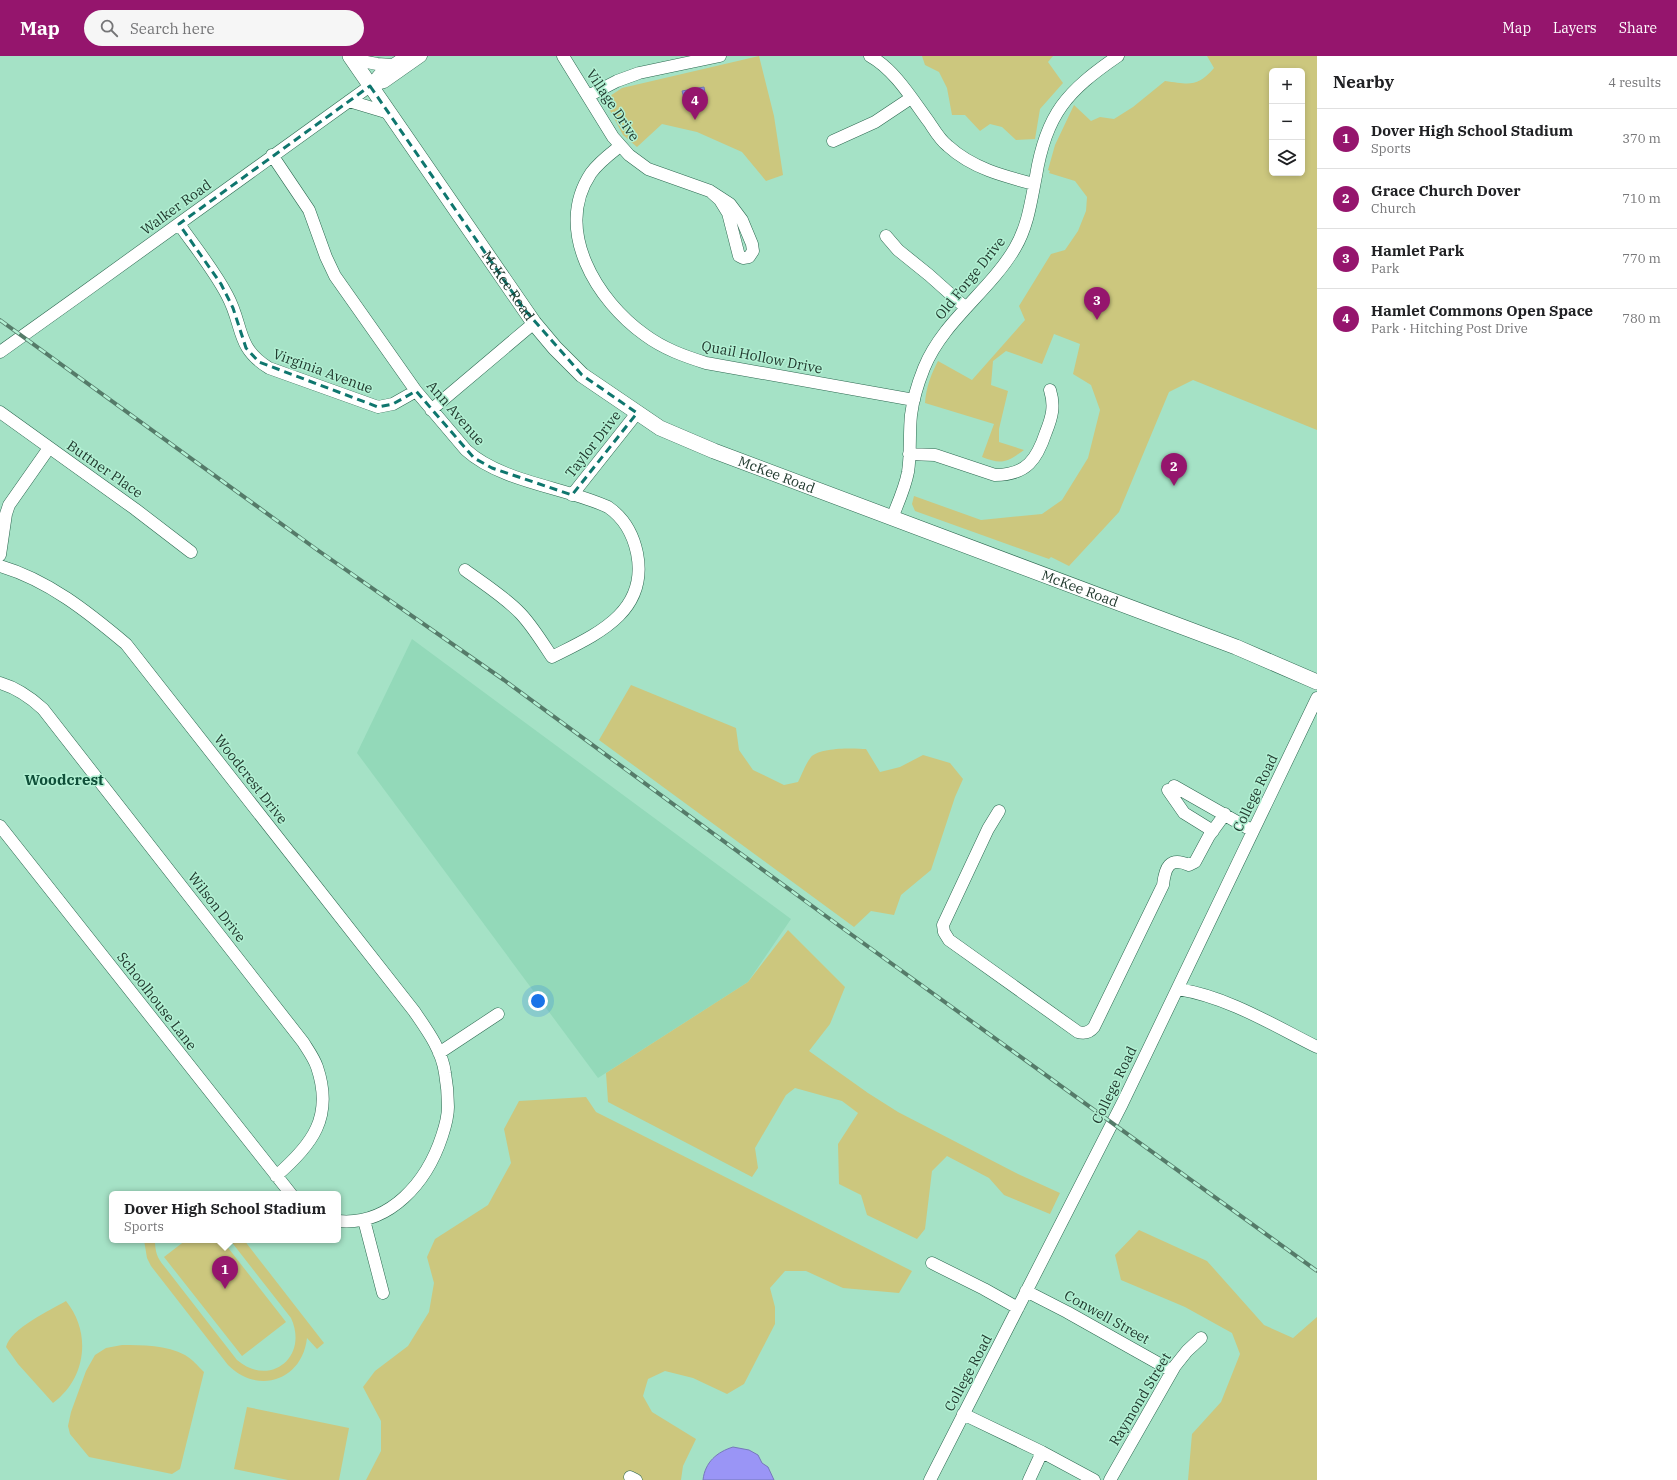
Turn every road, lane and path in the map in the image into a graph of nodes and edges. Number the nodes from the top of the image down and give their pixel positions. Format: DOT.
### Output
graph roads {
  1 [pos="406,56"];
  2 [pos="422,56"];
  3 [pos="563,56"];
  4 [pos="720,56"];
  5 [pos="870,56"];
  6 [pos="1118,56"];
  7 [pos="351,58"];
  8 [pos="393,65"];
  9 [pos="370,86"];
  10 [pos="588,96"];
  11 [pos="911,98"];
  12 [pos="349,101"];
  13 [pos="389,113"];
  14 [pos="833,141"];
  15 [pos="620,146"];
  16 [pos="272,155"];
  17 [pos="1034,184"];
  18 [pos="710,192"];
  19 [pos="179,224"];
  20 [pos="886,236"];
  21 [pos="966,308"];
  22 [pos="534,323"];
  23 [pos="0,352"];
  24 [pos="1050,390"];
  25 [pos="416,391"];
  26 [pos="914,400"];
  27 [pos="431,410"];
  28 [pos="0,412"];
  29 [pos="637,413"];
  30 [pos="49,448"];
  31 [pos="909,454"];
  32 [pos="572,494"];
  33 [pos="892,518"];
  34 [pos="191,552"];
  35 [pos="0,554"];
  36 [pos="0,566"];
  37 [pos="464,570"];
  38 [pos="1317,682"];
  39 [pos="0,683"];
  40 [pos="1317,698"];
  41 [pos="1000,811"];
  42 [pos="1225,814"];
  43 [pos="0,826"];
  44 [pos="1213,831"];
  45 [pos="1254,831"];
  46 [pos="1178,988"];
  47 [pos="498,1014"];
  48 [pos="1317,1047"];
  49 [pos="439,1053"];
  50 [pos="276,1176"];
  51 [pos="288,1191"];
  52 [pos="364,1220"];
  53 [pos="341,1221"];
  54 [pos="932,1263"];
  55 [pos="1026,1291"];
  56 [pos="383,1293"];
  57 [pos="1018,1308"];
  58 [pos="1201,1338"];
  59 [pos="1172,1371"];
  60 [pos="963,1414"];
  61 [pos="1042,1452"];
  62 [pos="930,1480"];
  63 [pos="1028,1480"];
  64 [pos="1094,1480"];
  65 [pos="1110,1480"];
  1 -- 8 [label="street, Walker Road"];
  2 -- 9 [label="street, Walker Road"];
  3 -- 10 [label="street, Village Drive"];
  4 -- 10 [label="street"];
  5 -- 11 [label="street"];
  6 -- 17 [label="street, Old Forge Drive"];
  7 -- 8 [label="street"];
  7 -- 9 [label="main road, McKee Road"];
  8 -- 9 [label="street, Walker Road"];
  9 -- 12 [label="street, Walker Road"];
  9 -- 13 [label="main road, McKee Road"];
  10 -- 15 [label="street, Village Drive"];
  11 -- 14 [label="street"];
  11 -- 17 [label="street"];
  12 -- 13 [label="street"];
  12 -- 16 [label="street, Walker Road"];
  13 -- 22 [label="main road, McKee Road"];
  15 -- 18 [label="street, Village Drive"];
  15 -- 26 [label="street, Quail Hollow Drive"];
  16 -- 19 [label="street, Walker Road"];
  16 -- 25 [label="street, Ann Avenue"];
  17 -- 21 [label="street, Old Forge Drive"];
  18 -- 18 [label="street, Village Drive"];
  19 -- 23 [label="street, Walker Road"];
  19 -- 25 [label="street, Virginia Avenue"];
  20 -- 21 [label="street"];
  21 -- 26 [label="street, Old Forge Drive"];
  22 -- 27 [label="street"];
  22 -- 29 [label="main road, McKee Road"];
  24 -- 31 [label="street"];
  25 -- 27 [label="street, Ann Avenue"];
  26 -- 31 [label="street, Old Forge Drive"];
  27 -- 32 [label="street, Ann Avenue"];
  28 -- 30 [label="street, Buttner Place"];
  29 -- 32 [label="street, Taylor Drive"];
  29 -- 33 [label="main road, McKee Road"];
  30 -- 34 [label="street, Buttner Place"];
  30 -- 35 [label="street"];
  31 -- 33 [label="street, Old Forge Drive"];
  32 -- 37 [label="street, Ann Avenue"];
  33 -- 38 [label="main road, McKee Road"];
  36 -- 49 [label="street, Woodcrest Drive"];
  39 -- 50 [label="street, Wilson Drive"];
  40 -- 45 [label="street, College Road"];
  41 -- 44 [label="street"];
  42 -- 44 [label="street"];
  42 -- 44 [label="street"];
  42 -- 45 [label="street"];
  43 -- 50 [label="street, Schoolhouse Lane"];
  45 -- 46 [label="street, College Road"];
  46 -- 48 [label="street"];
  46 -- 55 [label="street, College Road"];
  47 -- 49 [label="street"];
  49 -- 52 [label="street, Woodcrest Drive"];
  50 -- 51 [label="street, Schoolhouse Lane"];
  52 -- 53 [label="street"];
  52 -- 56 [label="street"];
  54 -- 57 [label="street"];
  55 -- 57 [label="street, College Road"];
  55 -- 59 [label="street, Conwell Street"];
  57 -- 60 [label="street, College Road"];
  58 -- 59 [label="street, Raymond Street"];
  59 -- 65 [label="street, Raymond Street"];
  60 -- 61 [label="street"];
  60 -- 62 [label="street, College Road"];
  61 -- 63 [label="street"];
  61 -- 64 [label="street"];
}
